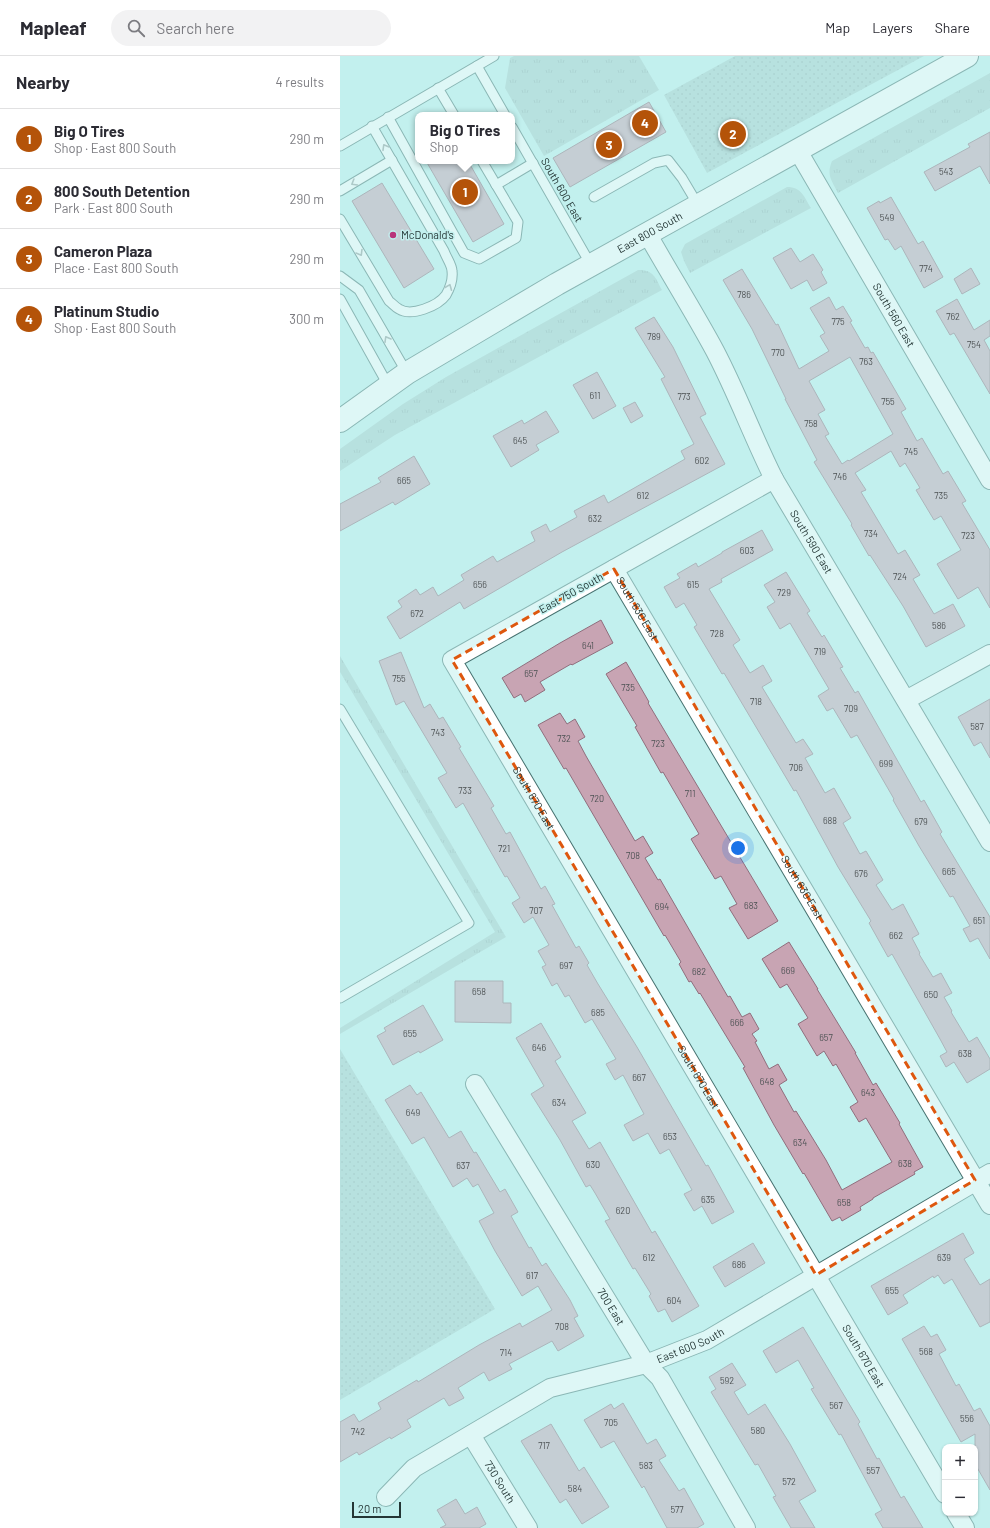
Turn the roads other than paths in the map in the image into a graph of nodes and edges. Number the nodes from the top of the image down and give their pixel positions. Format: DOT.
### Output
graph roads {
  1 [pos="494,56"];
  2 [pos="967,56"];
  3 [pos="477,66"];
  4 [pos="438,88"];
  5 [pos="452,112"];
  6 [pos="503,112"];
  7 [pos="388,117"];
  8 [pos="372,126"];
  9 [pos="515,132"];
  10 [pos="340,146"];
  11 [pos="798,151"];
  12 [pos="392,160"];
  13 [pos="533,163"];
  14 [pos="484,164"];
  15 [pos="496,185"];
  16 [pos="340,191"];
  17 [pos="594,197"];
  18 [pos="698,207"];
  19 [pos="340,219"];
  20 [pos="648,235"];
  21 [pos="592,265"];
  22 [pos="340,276"];
  23 [pos="340,299"];
  24 [pos="407,373"];
  25 [pos="388,385"];
  26 [pos="340,421"];
  27 [pos="774,479"];
  28 [pos="990,480"];
  29 [pos="614,569"];
  30 [pos="990,654"];
  31 [pos="452,660"];
  32 [pos="906,700"];
  33 [pos="340,709"];
  34 [pos="990,842"];
  35 [pos="340,998"];
  36 [pos="475,1084"];
  37 [pos="983,1177"];
  38 [pos="990,1205"];
  39 [pos="816,1275"];
  40 [pos="646,1364"];
  41 [pos="471,1435"];
  42 [pos="942,1489"];
  43 [pos="386,1498"];
  44 [pos="958,1516"];
  45 [pos="528,1528"];
  46 [pos="746,1528"];
  47 [pos="965,1528"];
  1 -- 3 [label="lane"];
  2 -- 11 [label="main road, East 800 South"];
  3 -- 4 [label="lane"];
  3 -- 6 [label="lane"];
  4 -- 5 [label="lane"];
  4 -- 7 [label="lane"];
  7 -- 8 [label="lane"];
  7 -- 15 [label="lane"];
  8 -- 10 [label="lane"];
  12 -- 8 [label="lane, one-way"];
  9 -- 13 [label="lane, South 600 East"];
  11 -- 18 [label="main road, East 800 South"];
  11 -- 28 [label="street, South 560 East"];
  12 -- 16 [label="lane, one-way"];
  19 -- 12 [label="lane, one-way"];
  13 -- 15 [label="lane"];
  13 -- 21 [label="lane, South 600 East"];
  14 -- 15 [label="lane"];
  17 -- 18 [label="lane"];
  18 -- 20 [label="main road, East 800 South"];
  20 -- 21 [label="main road, East 800 South"];
  20 -- 27 [label="street, South 590 East"];
  21 -- 24 [label="main road, East 800 South"];
  24 -- 22 [label="lane, one-way"];
  23 -- 25 [label="lane"];
  24 -- 25 [label="main road, East 800 South"];
  25 -- 26 [label="main road, East 800 South"];
  27 -- 29 [label="street, East 750 South"];
  27 -- 32 [label="street, South 590 East"];
  29 -- 31 [label="street, East 750 South"];
  29 -- 37 [label="street, South 630 East"];
  30 -- 32 [label="street"];
  31 -- 39 [label="street, South 670 East"];
  32 -- 34 [label="street, South 590 East"];
  33 -- 35 [label="lane"];
  36 -- 40 [label="street, 700 East"];
  37 -- 38 [label="street, South 630 East"];
  37 -- 39 [label="street, East 600 South"];
  39 -- 40 [label="street, East 600 South"];
  39 -- 42 [label="street, South 670 East"];
  40 -- 41 [label="street, East 600 South"];
  40 -- 46 [label="street, 700 East"];
  41 -- 43 [label="street, East 600 South"];
  41 -- 45 [label="street, 730 South"];
  44 -- 47 [label="street"];
}
